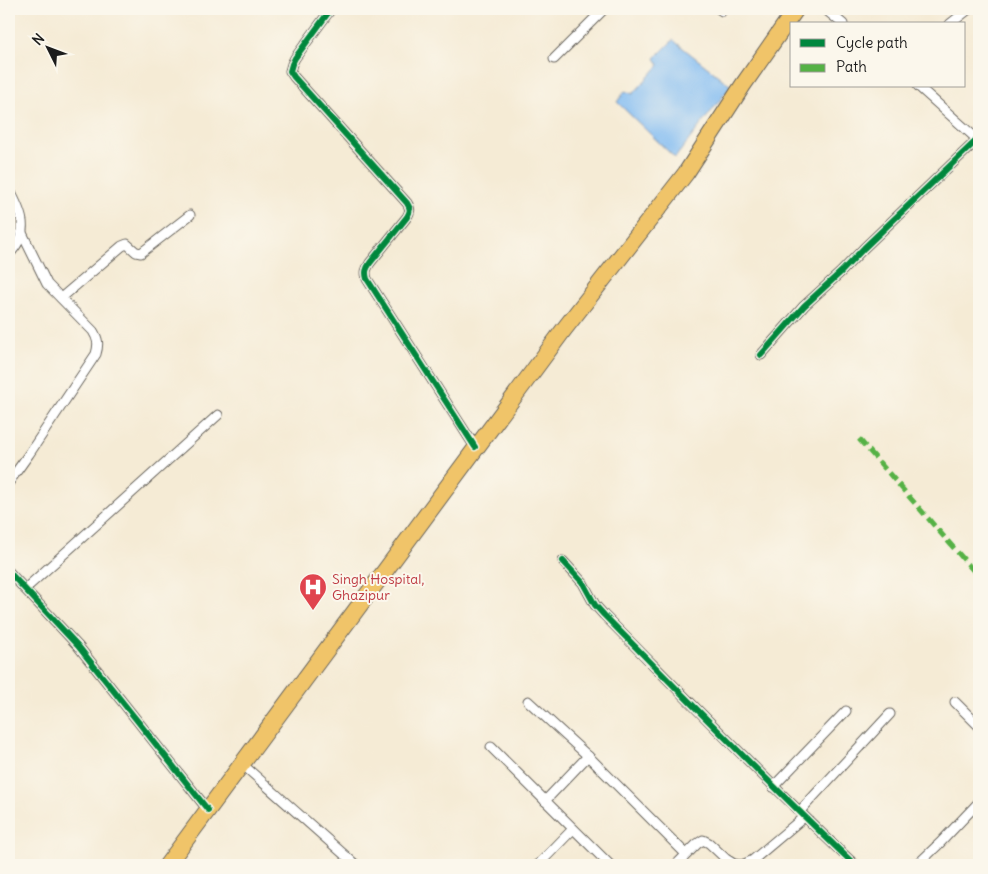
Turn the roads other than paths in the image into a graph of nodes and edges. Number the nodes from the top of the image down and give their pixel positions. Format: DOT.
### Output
graph roads {
  1 [pos="331,9"];
  2 [pos="604,9"];
  3 [pos="796,9"];
  4 [pos="825,9"];
  5 [pos="969,9"];
  6 [pos="841,22"];
  7 [pos="953,22"];
  8 [pos="554,59"];
  9 [pos="920,88"];
  10 [pos="979,140"];
  11 [pos="9,190"];
  12 [pos="190,215"];
  13 [pos="22,233"];
  14 [pos="9,254"];
  15 [pos="61,298"];
  16 [pos="761,355"];
  17 [pos="218,415"];
  18 [pos="476,447"];
  19 [pos="9,482"];
  20 [pos="563,561"];
  21 [pos="10,577"];
  22 [pos="24,589"];
  23 [pos="528,701"];
  24 [pos="955,702"];
  25 [pos="846,711"];
  26 [pos="890,714"];
  27 [pos="979,726"];
  28 [pos="491,747"];
  29 [pos="588,756"];
  30 [pos="242,764"];
  31 [pos="773,787"];
  32 [pos="545,801"];
  33 [pos="979,802"];
  34 [pos="208,810"];
  35 [pos="801,815"];
  36 [pos="574,829"];
  37 [pos="686,854"];
  38 [pos="167,865"];
  39 [pos="356,865"];
  40 [pos="538,865"];
  41 [pos="610,865"];
  42 [pos="676,865"];
  43 [pos="742,865"];
  44 [pos="855,865"];
  45 [pos="917,865"];
  1 -- 18 [label="street"];
  2 -- 8 [label="street"];
  3 -- 18 [label="highway"];
  4 -- 6 [label="street"];
  5 -- 7 [label="street"];
  9 -- 10 [label="street"];
  10 -- 16 [label="street"];
  11 -- 13 [label="street"];
  12 -- 15 [label="street"];
  13 -- 14 [label="street"];
  13 -- 15 [label="street"];
  15 -- 19 [label="street"];
  17 -- 22 [label="street"];
  18 -- 30 [label="highway"];
  20 -- 31 [label="street"];
  21 -- 22 [label="street"];
  22 -- 34 [label="street"];
  23 -- 29 [label="street"];
  24 -- 27 [label="street"];
  25 -- 31 [label="street"];
  26 -- 35 [label="street"];
  28 -- 32 [label="street"];
  29 -- 32 [label="street"];
  29 -- 37 [label="street"];
  30 -- 34 [label="highway"];
  30 -- 39 [label="street"];
  31 -- 35 [label="street"];
  32 -- 36 [label="street"];
  33 -- 45 [label="street"];
  34 -- 38 [label="highway"];
  35 -- 43 [label="street"];
  35 -- 44 [label="street"];
  36 -- 40 [label="street"];
  36 -- 41 [label="street"];
  37 -- 42 [label="street"];
  37 -- 43 [label="street"];
}
